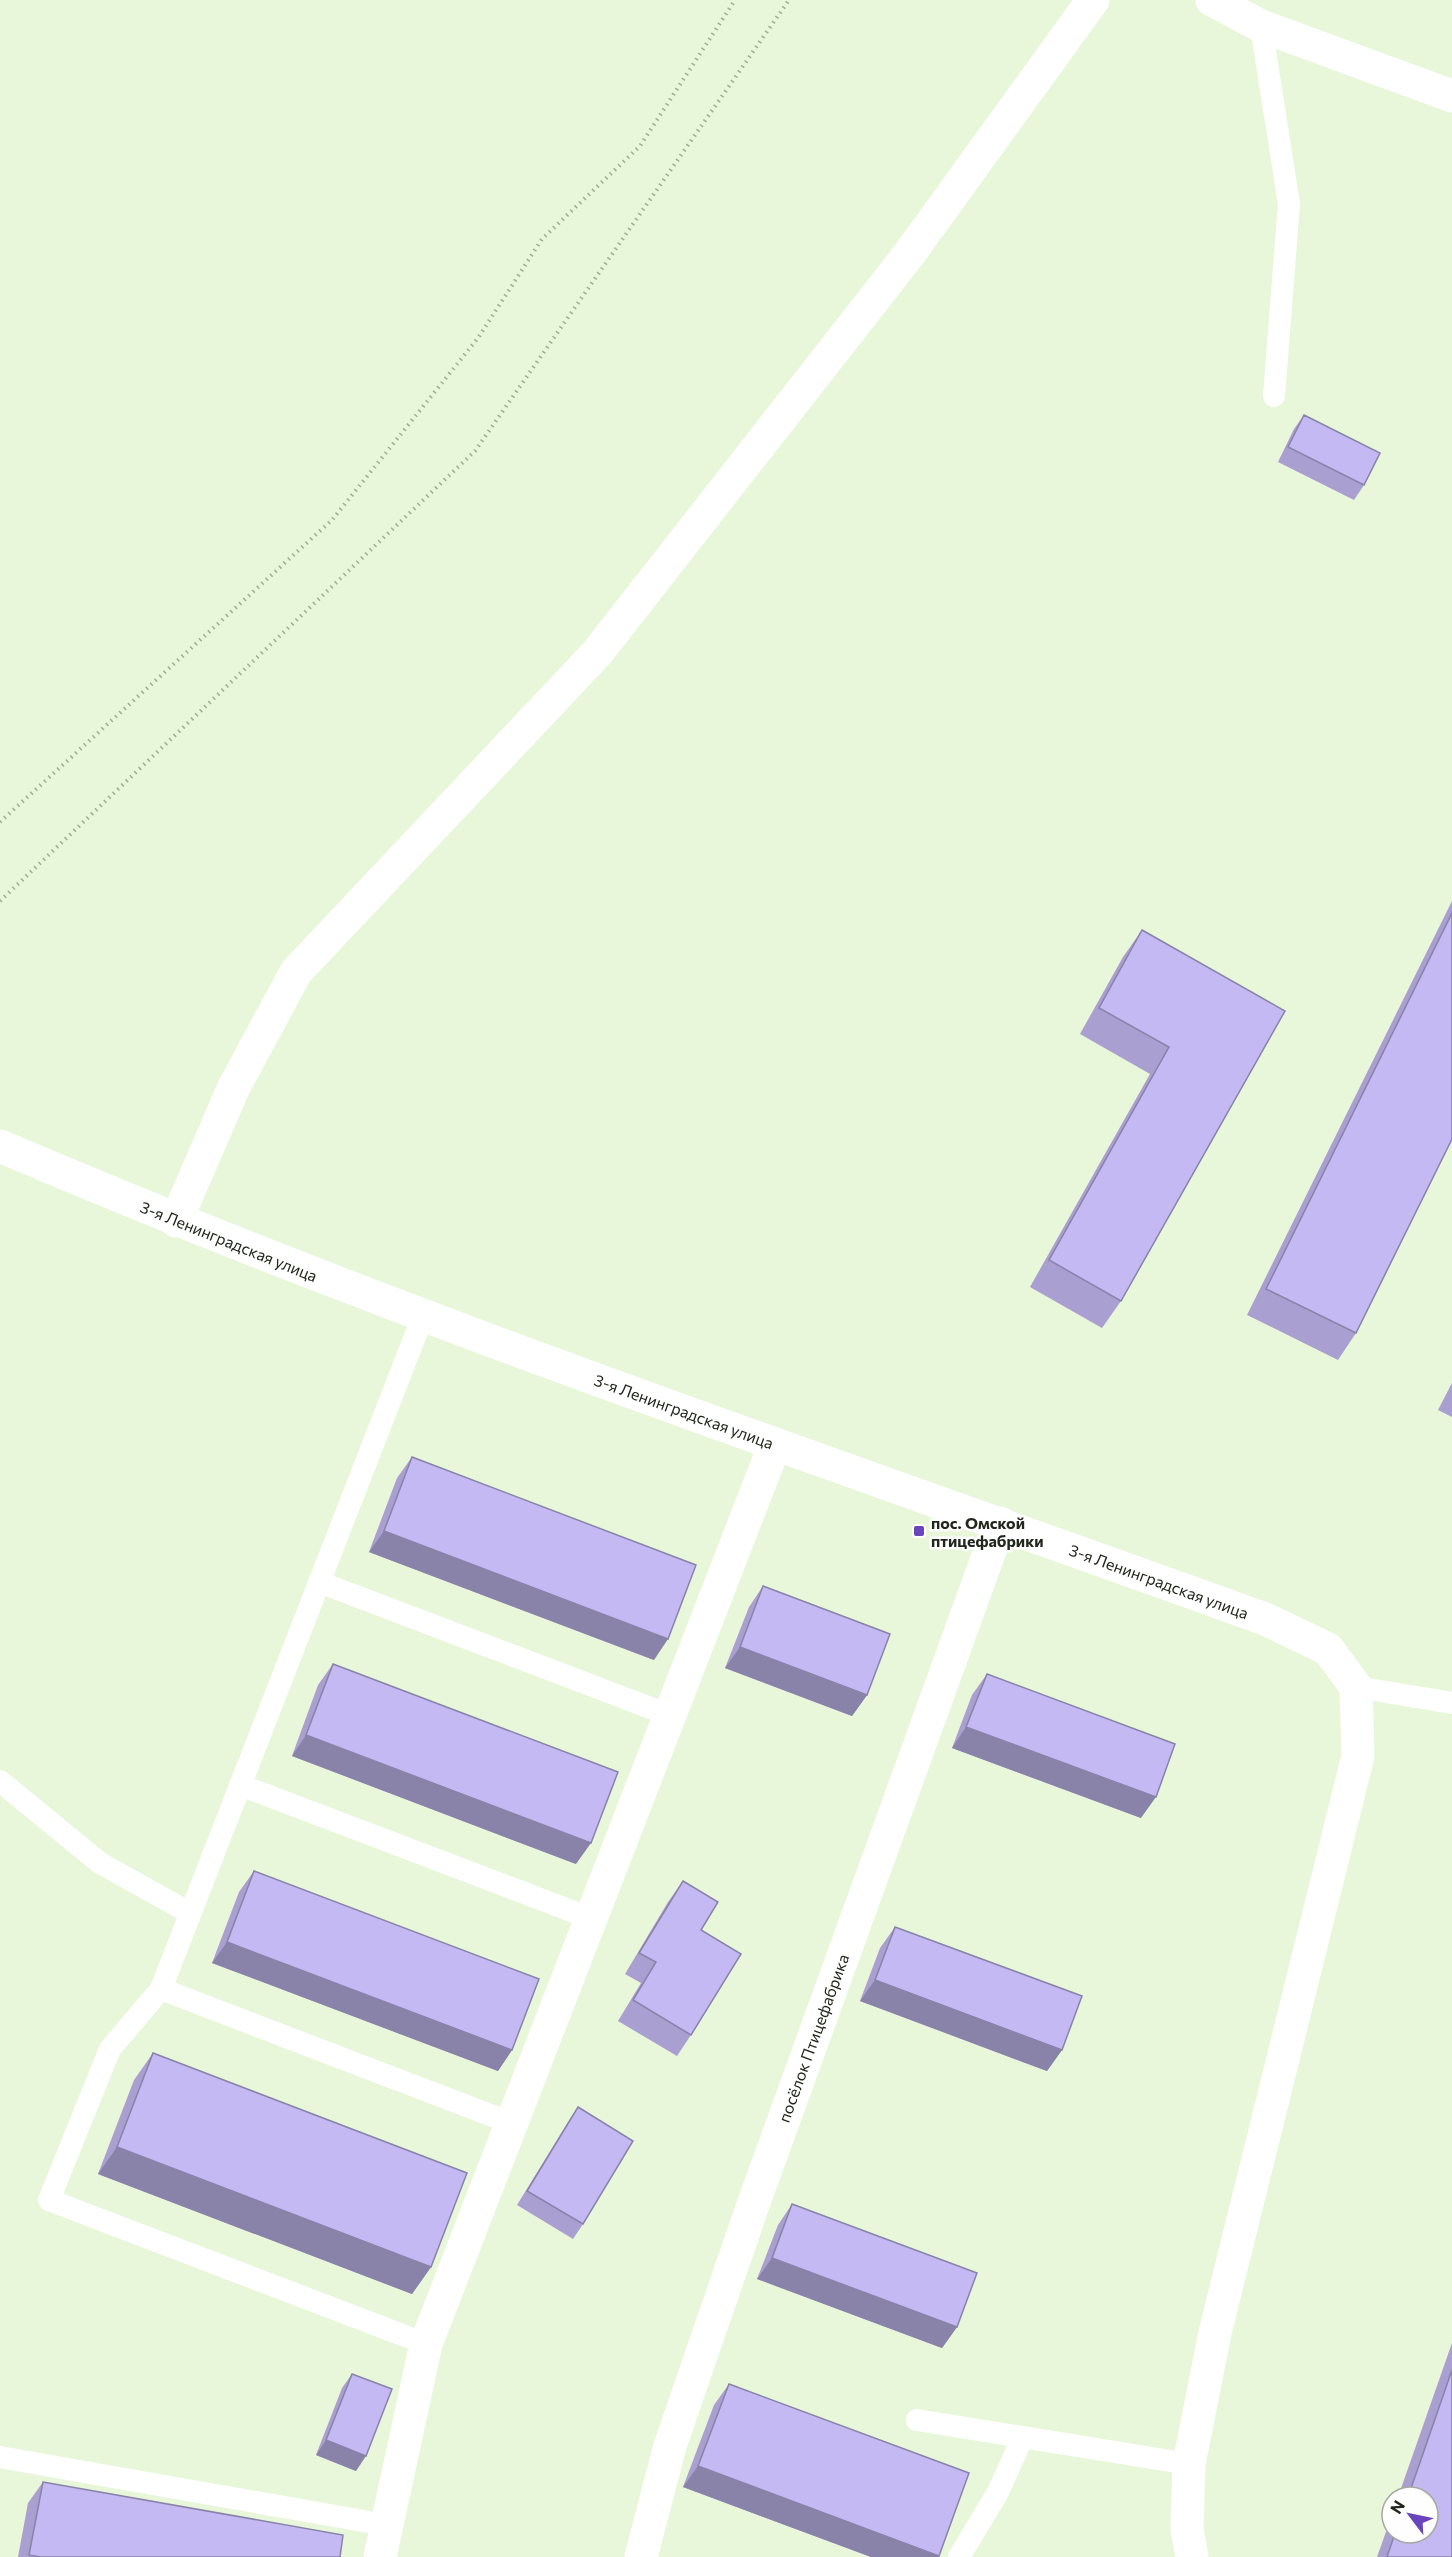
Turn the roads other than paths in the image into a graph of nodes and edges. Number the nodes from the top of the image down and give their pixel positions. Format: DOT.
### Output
graph roads {
  1 [pos="1093,0"];
  2 [pos="1212,0"];
  3 [pos="1261,26"];
  4 [pos="1452,96"];
  5 [pos="1274,396"];
  6 [pos="0,1146"];
  7 [pos="176,1221"];
  8 [pos="423,1316"];
  9 [pos="775,1444"];
  10 [pos="1000,1523"];
  11 [pos="320,1582"];
  12 [pos="1356,1688"];
  13 [pos="1452,1703"];
  14 [pos="669,1715"];
  15 [pos="0,1781"];
  16 [pos="240,1785"];
  17 [pos="190,1913"];
  18 [pos="590,1918"];
  19 [pos="161,1989"];
  20 [pos="511,2123"];
  21 [pos="426,2344"];
  22 [pos="917,2420"];
  23 [pos="1023,2437"];
  24 [pos="0,2457"];
  25 [pos="1189,2464"];
  26 [pos="386,2525"];
  27 [pos="380,2557"];
  28 [pos="641,2557"];
  29 [pos="958,2557"];
  30 [pos="1192,2557"];
  1 -- 7 [label="street"];
  2 -- 3 [label="street"];
  3 -- 4 [label="street"];
  3 -- 5 [label="lane"];
  6 -- 7 [label="street, 3-я Ленинградская улица"];
  7 -- 8 [label="street, 3-я Ленинградская улица"];
  8 -- 9 [label="street, 3-я Ленинградская улица"];
  8 -- 11 [label="lane"];
  9 -- 10 [label="street, 3-я Ленинградская улица"];
  9 -- 14 [label="street"];
  10 -- 12 [label="street, 3-я Ленинградская улица"];
  10 -- 28 [label="street, посёлок Птицефабрика"];
  11 -- 14 [label="lane"];
  11 -- 16 [label="lane"];
  12 -- 13 [label="lane"];
  12 -- 25 [label="street"];
  14 -- 18 [label="street"];
  15 -- 17 [label="lane"];
  16 -- 17 [label="lane"];
  16 -- 18 [label="lane"];
  17 -- 19 [label="lane"];
  18 -- 20 [label="street"];
  19 -- 20 [label="lane"];
  19 -- 21 [label="lane"];
  20 -- 21 [label="street"];
  21 -- 26 [label="street"];
  22 -- 23 [label="lane"];
  23 -- 25 [label="lane"];
  23 -- 29 [label="lane"];
  24 -- 26 [label="lane"];
  25 -- 30 [label="street"];
  26 -- 27 [label="street"];
}
